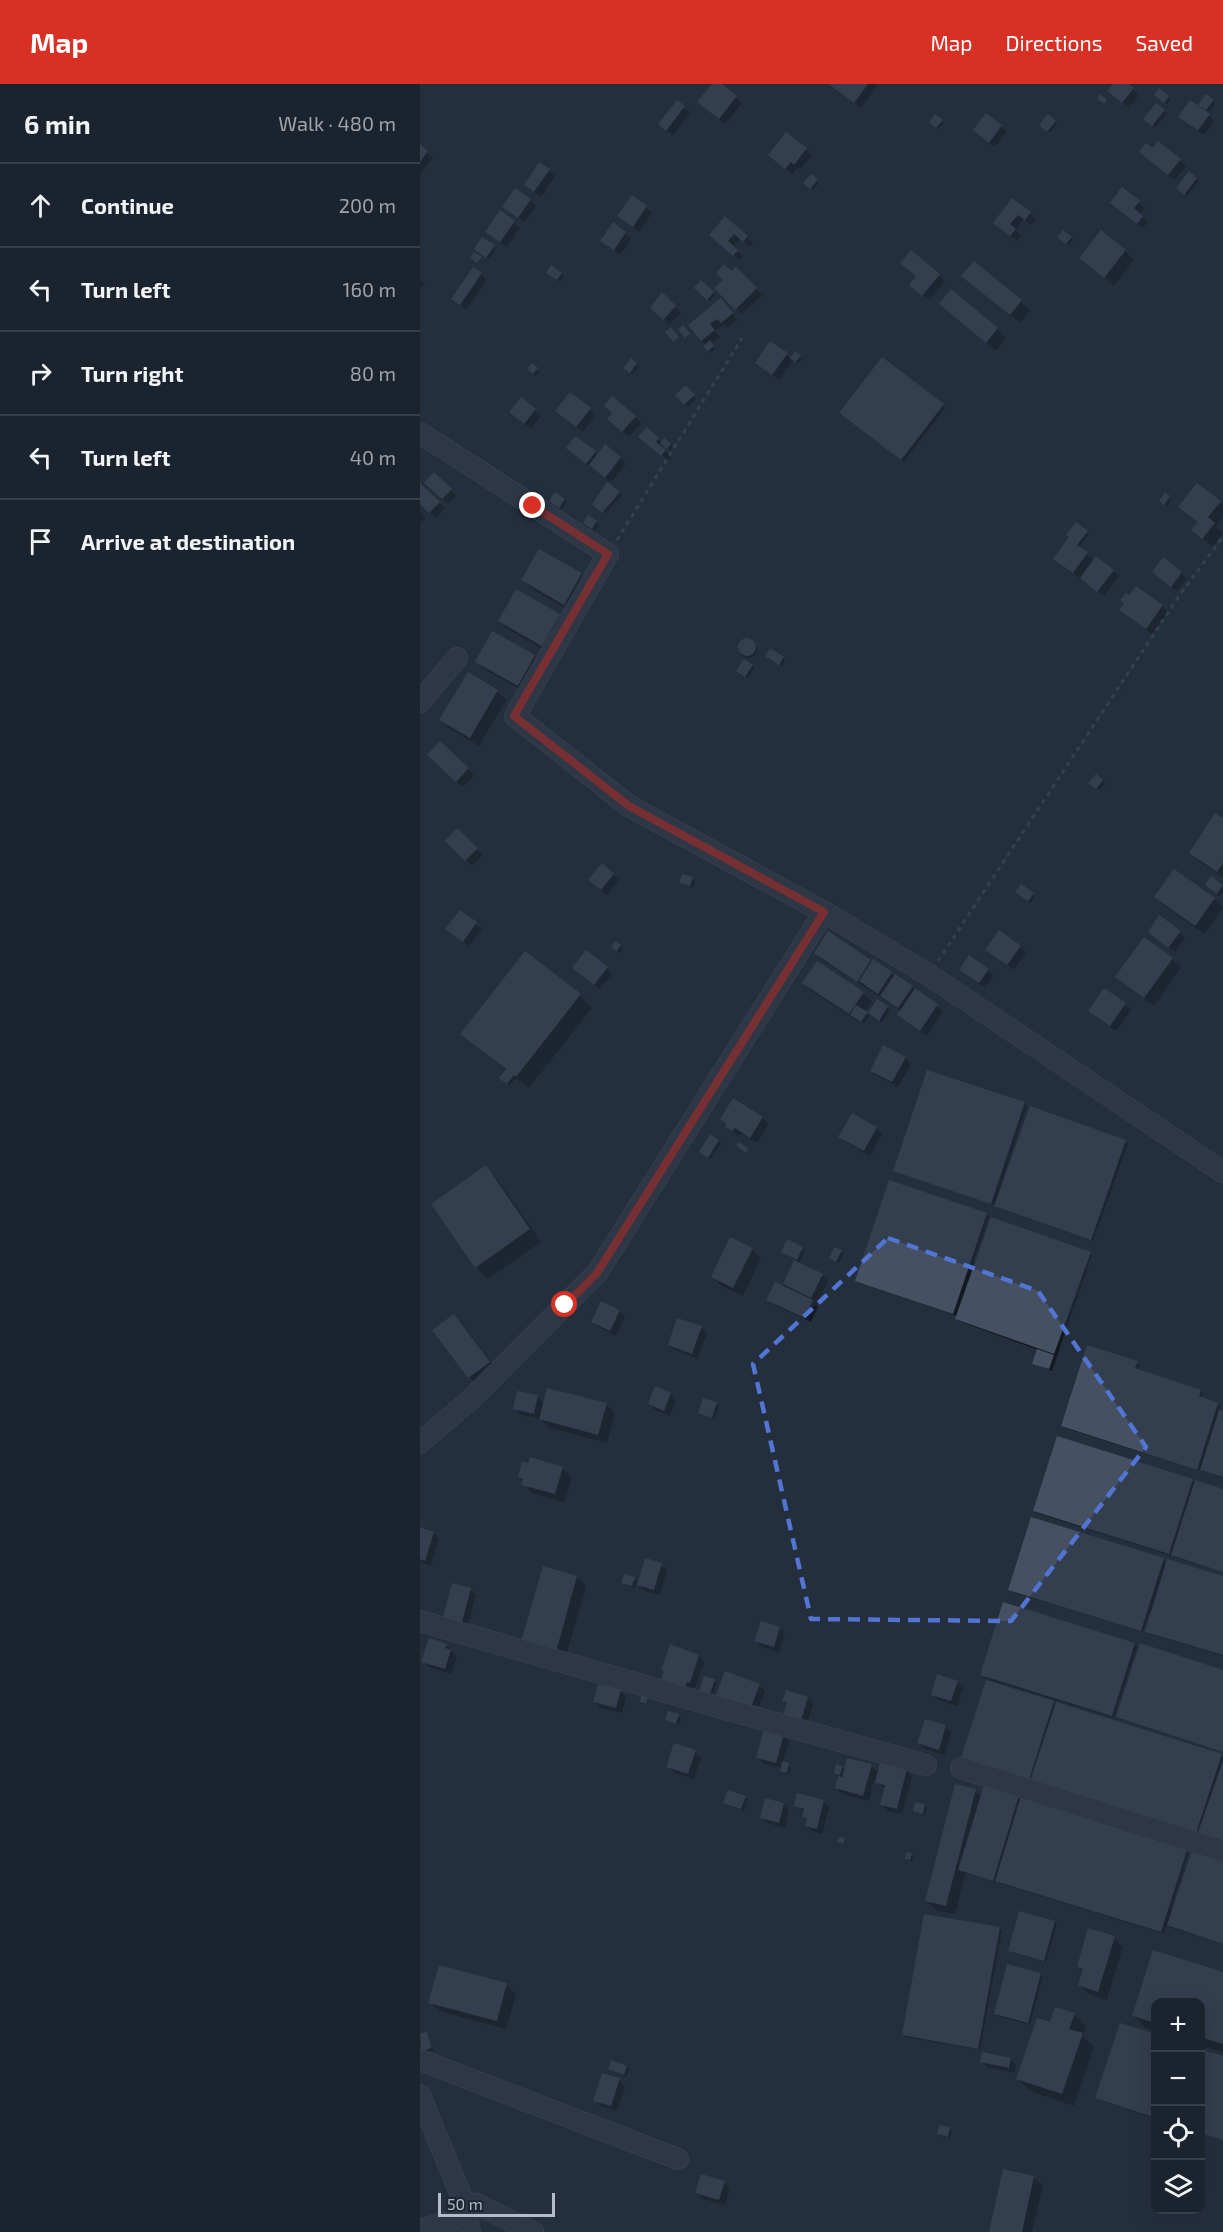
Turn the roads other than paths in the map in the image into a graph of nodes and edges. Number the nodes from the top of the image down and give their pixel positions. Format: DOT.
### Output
graph roads {
  1 [pos="420,433"];
  2 [pos="457,658"];
  3 [pos="420,702"];
  4 [pos="824,912"];
  5 [pos="1223,1172"];
  6 [pos="420,1443"];
  7 [pos="420,1621"];
  8 [pos="926,1765"];
  9 [pos="961,1768"];
  10 [pos="1223,1851"];
  11 [pos="420,2060"];
  12 [pos="420,2094"];
  13 [pos="678,2159"];
  14 [pos="466,2217"];
  15 [pos="420,2230"];
  16 [pos="533,2232"];
  1 -- 4 [label="street"];
  2 -- 3 [label="street"];
  4 -- 5 [label="street"];
  4 -- 6 [label="street"];
  7 -- 8 [label="street"];
  9 -- 10 [label="street"];
  11 -- 13 [label="street"];
  12 -- 14 [label="street"];
  14 -- 15 [label="street"];
  14 -- 16 [label="street"];
}
